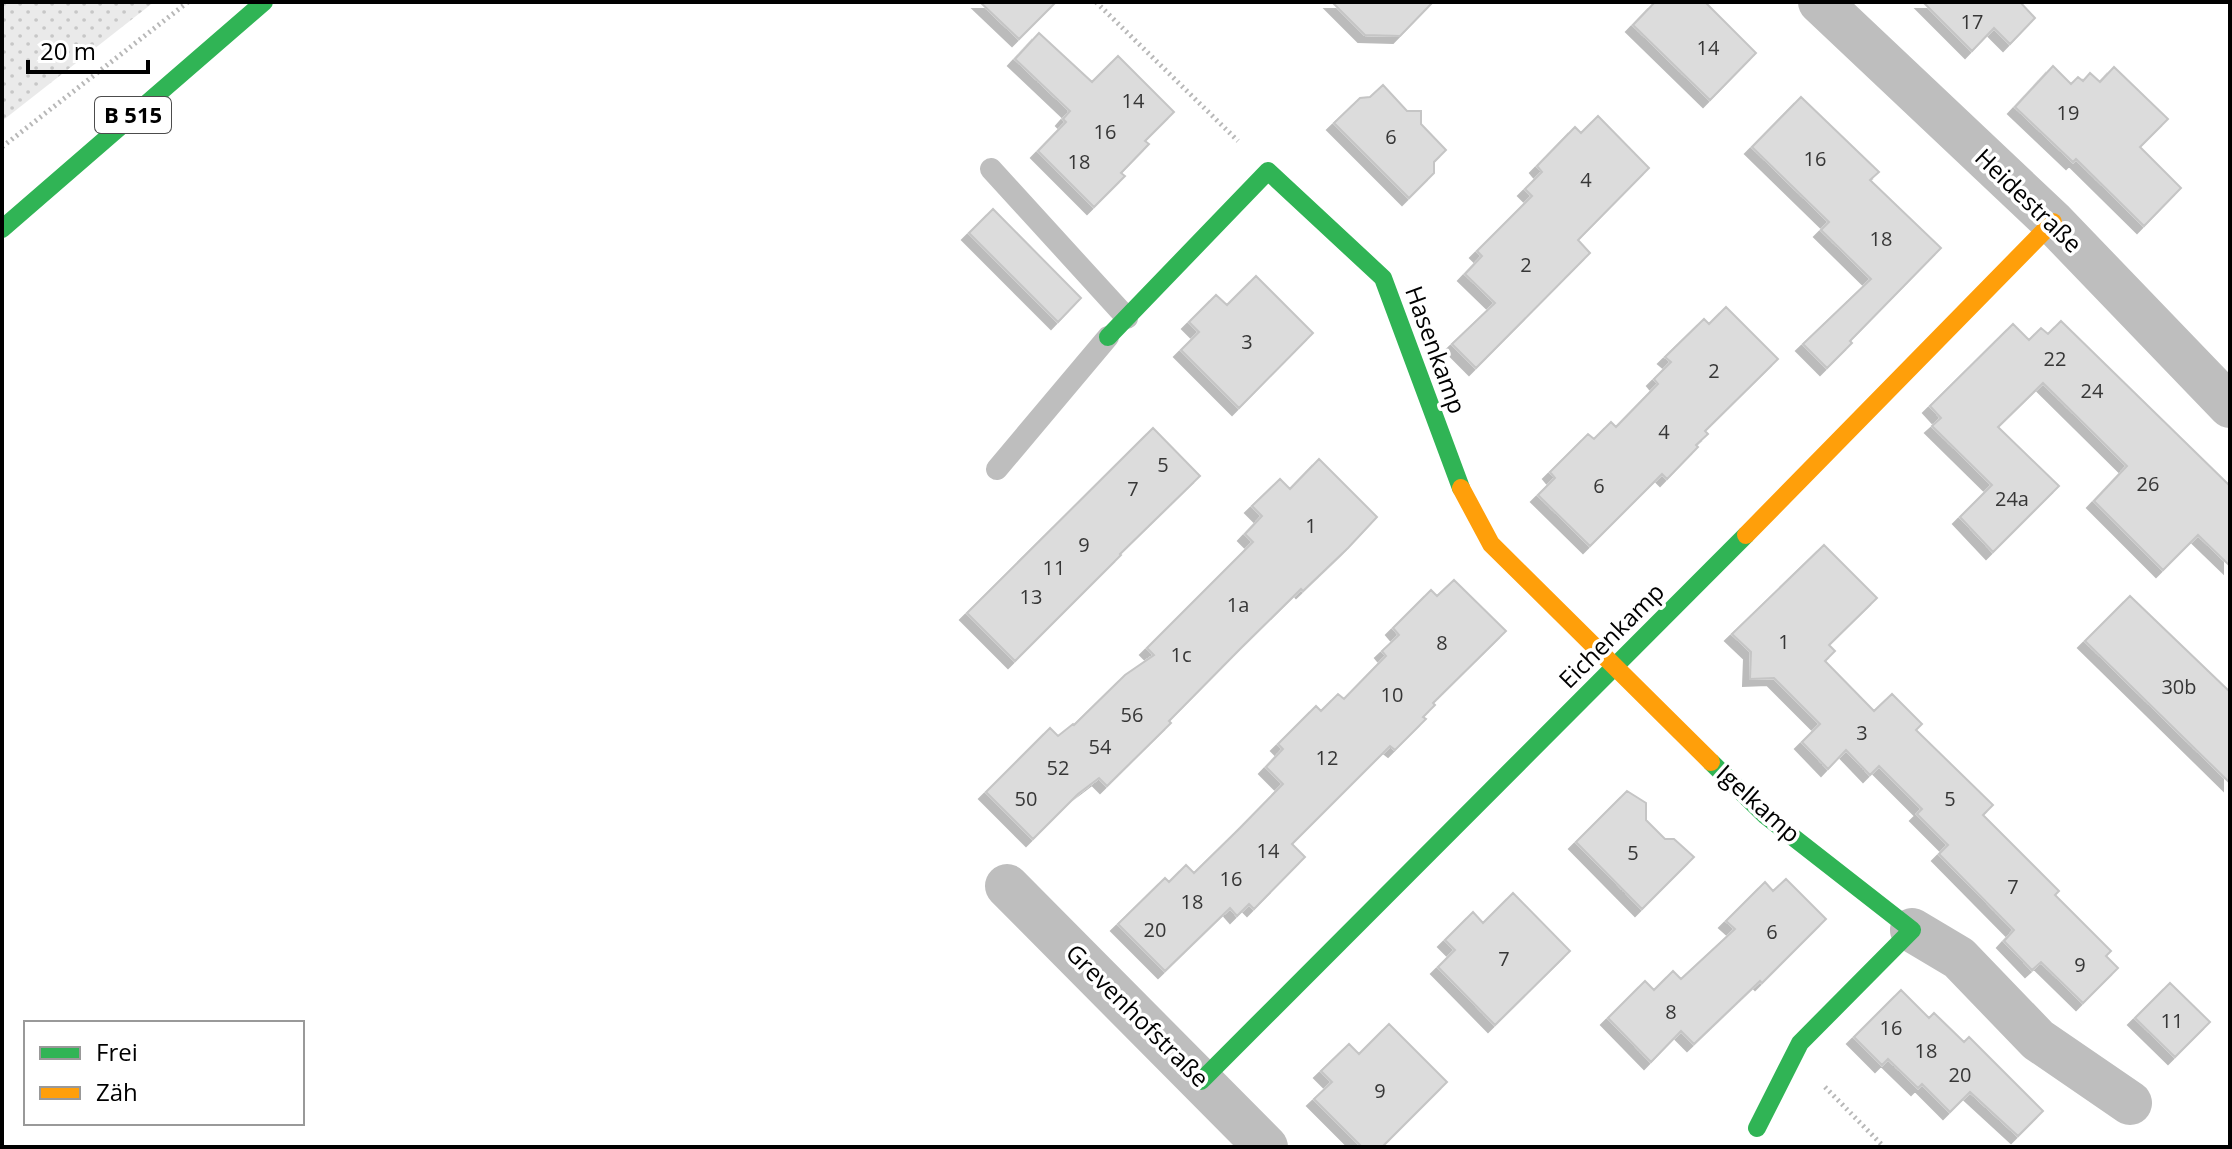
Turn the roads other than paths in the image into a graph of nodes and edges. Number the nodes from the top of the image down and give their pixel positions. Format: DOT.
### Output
graph roads {
  1 [pos="264,2"];
  2 [pos="1820,2"];
  3 [pos="991,169"];
  4 [pos="2053,222"];
  5 [pos="2,229"];
  6 [pos="1127,318"];
  7 [pos="1108,337"];
  8 [pos="2230,406"];
  9 [pos="997,469"];
  10 [pos="1616,667"];
  11 [pos="1007,886"];
  12 [pos="1912,930"];
  13 [pos="1201,1081"];
  14 [pos="2130,1103"];
  15 [pos="1757,1128"];
  16 [pos="1266,1147"];
  1 -- 5 [label="street, B 515"];
  2 -- 4 [label="street, Heidestraße"];
  3 -- 6 [label="lane"];
  4 -- 8 [label="street, Heidestraße"];
  4 -- 10 [label="street, Eichenkamp"];
  6 -- 7 [label="street"];
  6 -- 10 [label="street, Hasenkamp"];
  7 -- 9 [label="lane"];
  10 -- 12 [label="street, Igelkamp"];
  10 -- 13 [label="street, Eichenkamp"];
  11 -- 13 [label="street, Grevenhofstraße"];
  12 -- 14 [label="street, Igelkamp"];
  12 -- 15 [label="street"];
  13 -- 16 [label="street, Grevenhofstraße"];
}
